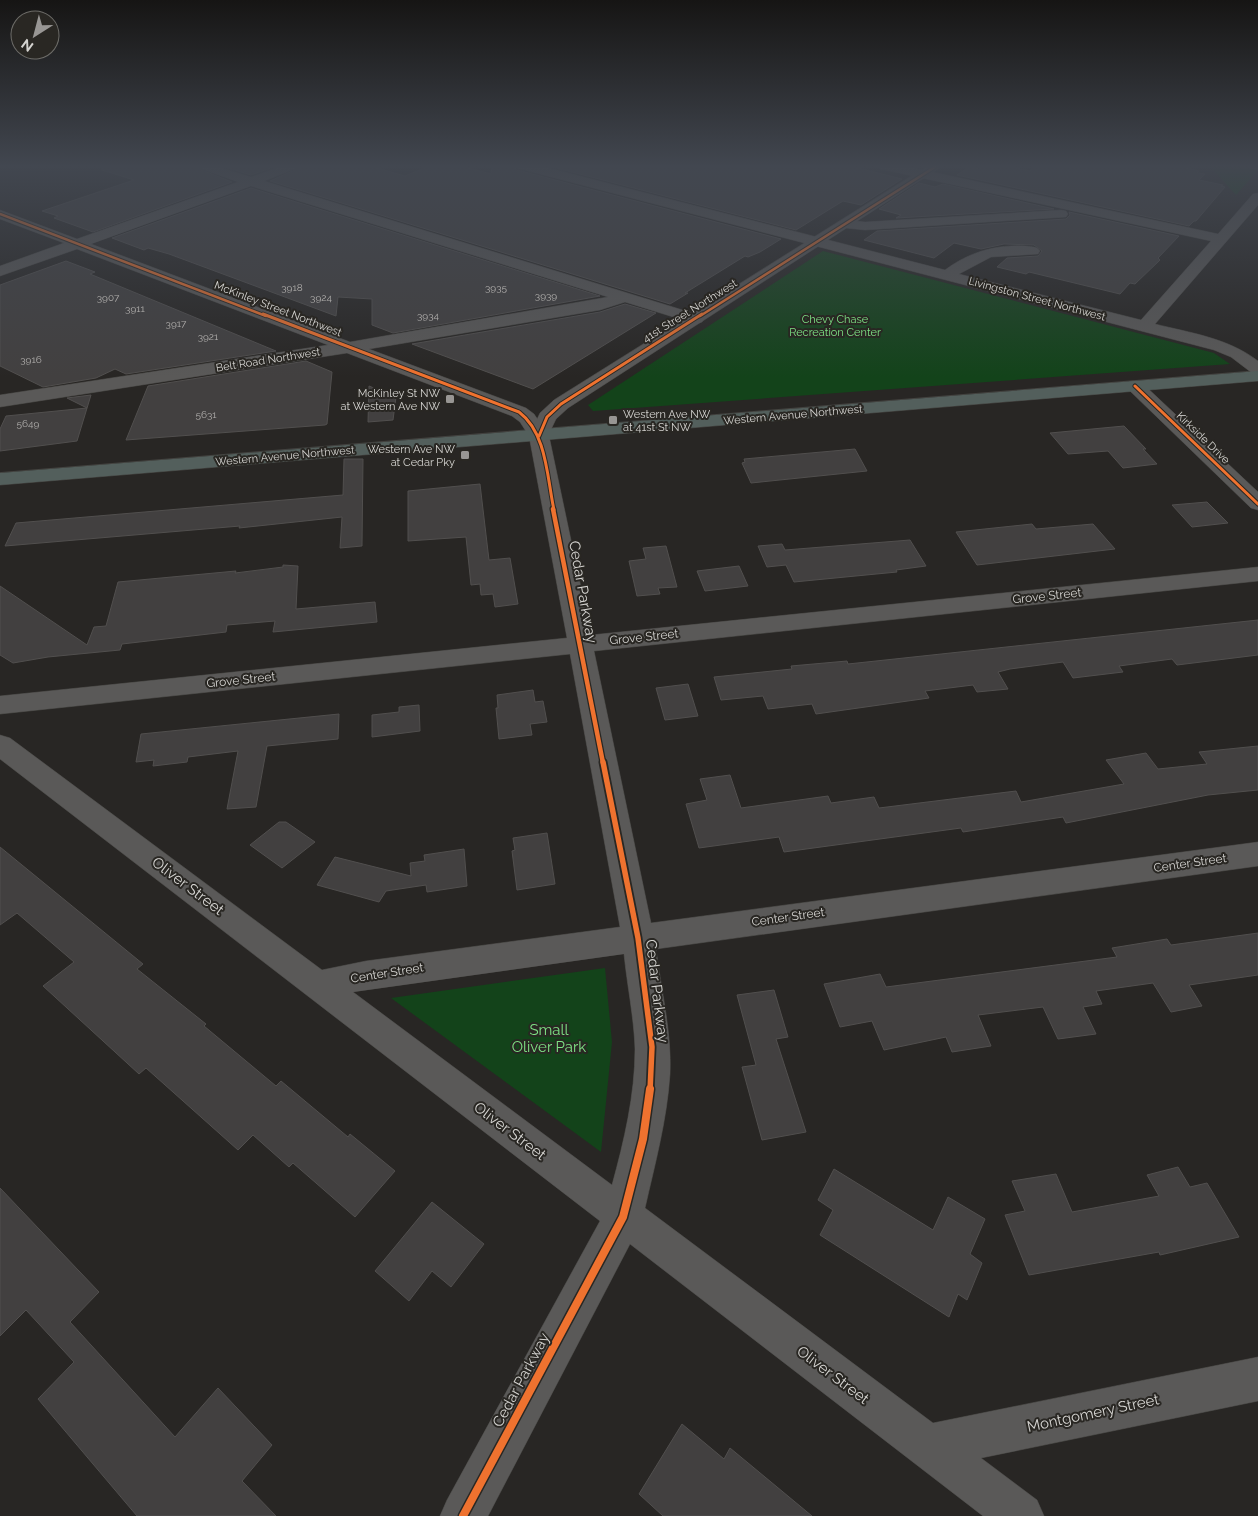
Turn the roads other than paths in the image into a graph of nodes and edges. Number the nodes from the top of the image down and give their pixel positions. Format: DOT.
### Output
graph roads {
  1 [pos="55,236"];
  2 [pos="99,236"];
  3 [pos="425,236"];
  4 [pos="793,236"];
  5 [pos="827,236"];
  6 [pos="1205,236"];
  7 [pos="1223,236"];
  8 [pos="1220,239"];
  9 [pos="817,242"];
  10 [pos="76,244"];
  11 [pos="1033,251"];
  12 [pos="0,271"];
  13 [pos="947,276"];
  14 [pos="624,297"];
  15 [pos="696,319"];
  16 [pos="1144,326"];
  17 [pos="350,347"];
  18 [pos="1258,369"];
  19 [pos="1258,376"];
  20 [pos="1135,386"];
  21 [pos="2,399"];
  22 [pos="539,436"];
  23 [pos="0,479"];
  24 [pos="1258,504"];
  25 [pos="1258,574"];
  26 [pos="579,644"];
  27 [pos="0,705"];
  28 [pos="0,745"];
  29 [pos="1258,854"];
  30 [pos="638,938"];
  31 [pos="319,985"];
  32 [pos="623,1217"];
  33 [pos="1258,1379"];
  34 [pos="928,1446"];
  35 [pos="463,1516"];
  36 [pos="1021,1516"];
  1 -- 10 [label="street, McKinley Street Northwest"];
  2 -- 10 [label="street"];
  3 -- 14 [label="street"];
  4 -- 9 [label="street, Livingston Street Northwest"];
  5 -- 9 [label="street, 41st Street Northwest"];
  6 -- 8 [label="street"];
  7 -- 8 [label="street"];
  8 -- 16 [label="street"];
  9 -- 13 [label="street, Livingston Street Northwest"];
  9 -- 15 [label="street, 41st Street Northwest"];
  10 -- 12 [label="street"];
  10 -- 17 [label="street, McKinley Street Northwest"];
  11 -- 13 [label="street"];
  13 -- 16 [label="street, Livingston Street Northwest"];
  14 -- 15 [label="street"];
  14 -- 17 [label="street, Belt Road Northwest"];
  15 -- 22 [label="street, 41st Street Northwest"];
  16 -- 18 [label="street, Livingston Street Northwest"];
  17 -- 21 [label="street, Belt Road Northwest"];
  17 -- 22 [label="street, McKinley Street Northwest"];
  19 -- 20 [label="main road, Western Avenue Northwest"];
  20 -- 22 [label="main road, Western Avenue Northwest"];
  20 -- 24 [label="street, Kirkside Drive"];
  22 -- 23 [label="main road, Western Avenue Northwest"];
  22 -- 26 [label="street, Cedar Parkway"];
  25 -- 26 [label="street, Grove Street"];
  26 -- 27 [label="street, Grove Street"];
  26 -- 30 [label="street, Cedar Parkway"];
  28 -- 31 [label="street, Oliver Street"];
  29 -- 30 [label="street, Center Street"];
  30 -- 31 [label="street, Center Street"];
  30 -- 32 [label="street, Cedar Parkway"];
  31 -- 32 [label="street, Oliver Street"];
  32 -- 34 [label="street, Oliver Street"];
  32 -- 35 [label="street, Cedar Parkway"];
  33 -- 34 [label="street, Montgomery Street"];
  34 -- 36 [label="street, Oliver Street"];
}
